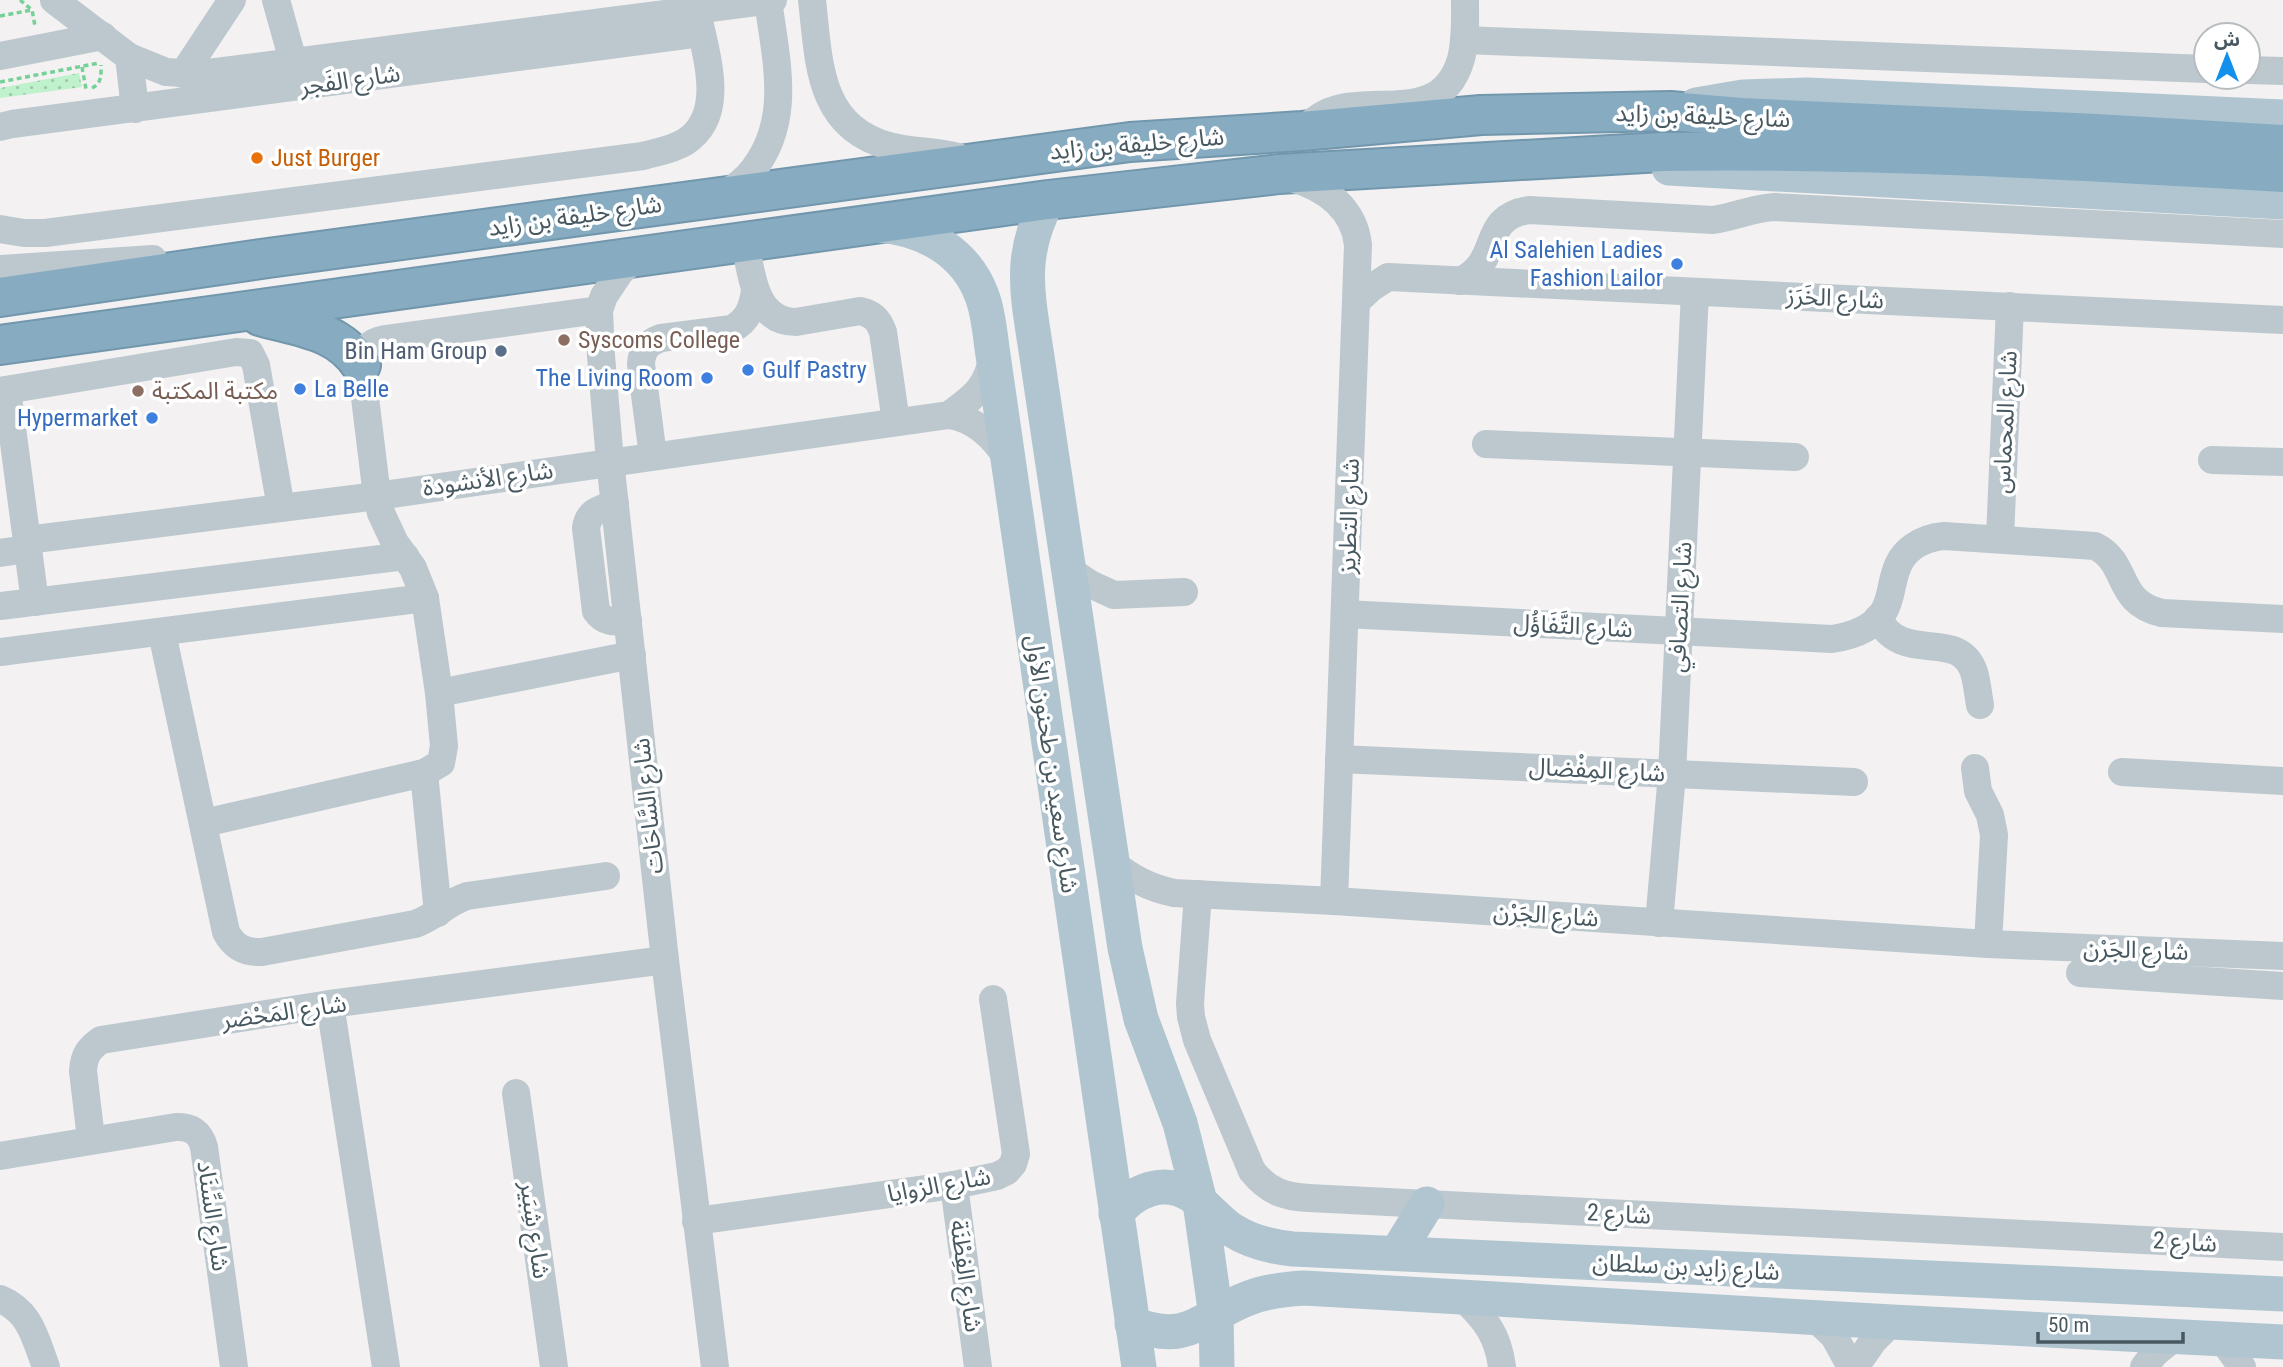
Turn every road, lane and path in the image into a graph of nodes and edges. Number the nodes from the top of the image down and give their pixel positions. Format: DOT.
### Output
graph roads {
  1 [pos="20,0"];
  2 [pos="232,0"];
  3 [pos="276,0"];
  4 [pos="770,0"];
  5 [pos="812,0"];
  6 [pos="1465,0"];
  7 [pos="43,5"];
  8 [pos="0,16"];
  9 [pos="699,22"];
  10 [pos="1464,40"];
  11 [pos="40,48"];
  12 [pos="102,50"];
  13 [pos="0,56"];
  14 [pos="129,57"];
  15 [pos="293,61"];
  16 [pos="2192,68"];
  17 [pos="2262,70"];
  18 [pos="2283,71"];
  19 [pos="183,74"];
  20 [pos="0,82"];
  21 [pos="86,89"];
  22 [pos="135,109"];
  23 [pos="2282,123"];
  24 [pos="0,127"];
  25 [pos="1302,131"];
  26 [pos="1600,156"];
  27 [pos="974,162"];
  28 [pos="2283,173"];
  29 [pos="1279,174"];
  30 [pos="723,196"];
  31 [pos="1048,200"];
  32 [pos="2283,202"];
  33 [pos="877,225"];
  34 [pos="1,230"];
  35 [pos="2283,234"];
  36 [pos="745,241"];
  37 [pos="1358,244"];
  38 [pos="1490,249"];
  39 [pos="636,257"];
  40 [pos="0,276"];
  41 [pos="1388,277"];
  42 [pos="1460,281"];
  43 [pos="1520,283"];
  44 [pos="755,290"];
  45 [pos="1695,292"];
  46 [pos="1356,302"];
  47 [pos="2010,306"];
  48 [pos="599,310"];
  49 [pos="244,312"];
  50 [pos="2283,320"];
  51 [pos="0,345"];
  52 [pos="993,355"];
  53 [pos="361,365"];
  54 [pos="3,390"];
  55 [pos="949,415"];
  56 [pos="896,422"];
  57 [pos="1486,444"];
  58 [pos="1687,452"];
  59 [pos="653,456"];
  60 [pos="1796,457"];
  61 [pos="1008,460"];
  62 [pos="2212,460"];
  63 [pos="610,461"];
  64 [pos="2283,462"];
  65 [pos="377,496"];
  66 [pos="281,508"];
  67 [pos="2000,538"];
  68 [pos="28,545"];
  69 [pos="0,553"];
  70 [pos="405,556"];
  71 [pos="1069,570"];
  72 [pos="1184,592"];
  73 [pos="1114,595"];
  74 [pos="425,598"];
  75 [pos="35,602"];
  76 [pos="0,606"];
  77 [pos="1345,614"];
  78 [pos="1878,618"];
  79 [pos="2283,619"];
  80 [pos="1679,631"];
  81 [pos="162,633"];
  82 [pos="1078,633"];
  83 [pos="0,652"];
  84 [pos="632,654"];
  85 [pos="439,693"];
  86 [pos="1980,705"];
  87 [pos="1339,759"];
  88 [pos="1975,768"];
  89 [pos="2122,772"];
  90 [pos="424,773"];
  91 [pos="1672,774"];
  92 [pos="2283,781"];
  93 [pos="1854,782"];
  94 [pos="204,824"];
  95 [pos="1112,862"];
  96 [pos="606,876"];
  97 [pos="1198,894"];
  98 [pos="1334,901"];
  99 [pos="438,913"];
  100 [pos="1659,923"];
  101 [pos="1989,944"];
  102 [pos="2283,956"];
  103 [pos="665,960"];
  104 [pos="2080,973"];
  105 [pos="2283,986"];
  106 [pos="993,999"];
  107 [pos="330,1004"];
  108 [pos="516,1093"];
  109 [pos="91,1139"];
  110 [pos="0,1156"];
  111 [pos="954,1185"];
  112 [pos="1200,1202"];
  113 [pos="1427,1204"];
  114 [pos="1116,1214"];
  115 [pos="696,1221"];
  116 [pos="2283,1247"];
  117 [pos="1397,1253"];
  118 [pos="2283,1294"];
  119 [pos="1462,1297"];
  120 [pos="0,1299"];
  121 [pos="1525,1301"];
  122 [pos="1216,1316"];
  123 [pos="1815,1318"];
  124 [pos="1892,1322"];
  125 [pos="2110,1333"];
  126 [pos="2176,1336"];
  127 [pos="2222,1339"];
  128 [pos="2282,1342"];
  129 [pos="1132,1350"];
  130 [pos="1501,1356"];
  131 [pos="46,1367"];
  132 [pos="234,1367"];
  133 [pos="386,1367"];
  134 [pos="554,1367"];
  135 [pos="715,1367"];
  136 [pos="978,1367"];
  137 [pos="1217,1367"];
  138 [pos="1853,1367"];
  139 [pos="2135,1367"];
  140 [pos="2144,1367"];
  141 [pos="2242,1367"];
  142 [pos="2258,1367"];
  1 -- 7 [label="path"];
  2 -- 19 [label="street"];
  3 -- 15 [label="street"];
  4 -- 9 [label="street"];
  4 -- 30 [label="street"];
  5 -- 27 [label="street"];
  6 -- 10 [label="street"];
  7 -- 8 [label="path"];
  7 -- 11 [label="path"];
  7 -- 12 [label="street"];
  9 -- 15 [label="street"];
  9 -- 22 [label="street, شارع الفَجر"];
  9 -- 34 [label="street"];
  10 -- 16 [label="street"];
  10 -- 25 [label="street"];
  11 -- 12 [label="street"];
  11 -- 13 [label="street"];
  12 -- 14 [label="street"];
  12 -- 20 [label="path"];
  12 -- 21 [label="path"];
  14 -- 19 [label="street"];
  14 -- 22 [label="street"];
  15 -- 19 [label="street"];
  17 -- 18 [label="street"];
  22 -- 24 [label="street, شارع الفَجر"];
  23 -- 25 [label="highway, شارع خليفة بن زايد"];
  25 -- 27 [label="highway, شارع خليفة بن زايد"];
  26 -- 28 [label="highway, شارع خليفة بن زايد"];
  26 -- 29 [label="highway, شارع خليفة بن زايد"];
  26 -- 32 [label="main road"];
  27 -- 30 [label="highway, شارع خليفة بن زايد"];
  29 -- 31 [label="highway, شارع خليفة بن زايد"];
  29 -- 37 [label="street, شارع التطريز"];
  30 -- 40 [label="highway, شارع خليفة بن زايد"];
  31 -- 33 [label="highway, شارع خليفة بن زايد"];
  31 -- 71 [label="main road, شارع سعيد بن طحنون الأول"];
  33 -- 36 [label="highway, شارع خليفة بن زايد"];
  33 -- 52 [label="main road, شارع سعيد بن طحنون الأول"];
  35 -- 38 [label="street"];
  36 -- 39 [label="highway, شارع خليفة بن زايد"];
  36 -- 44 [label="street"];
  37 -- 41 [label="street"];
  37 -- 46 [label="street, شارع التطريز"];
  38 -- 42 [label="street"];
  38 -- 43 [label="street"];
  39 -- 48 [label="street"];
  39 -- 49 [label="highway, شارع خليفة بن زايد"];
  41 -- 42 [label="street, شارع الخَرَز"];
  41 -- 46 [label="street"];
  42 -- 43 [label="street, شارع الخَرَز"];
  43 -- 45 [label="street, شارع الخَرَز"];
  44 -- 56 [label="street"];
  44 -- 59 [label="street"];
  45 -- 47 [label="street, شارع الخَرَز"];
  45 -- 58 [label="street, شارع التصافي"];
  46 -- 77 [label="street, شارع التطريز"];
  47 -- 50 [label="street, شارع الخَرَز"];
  47 -- 67 [label="street, شارع المحماس"];
  48 -- 53 [label="street"];
  48 -- 63 [label="street, شارع السَّاحَات"];
  49 -- 51 [label="highway, شارع خليفة بن زايد"];
  49 -- 53 [label="highway"];
  52 -- 55 [label="street"];
  52 -- 61 [label="main road, شارع سعيد بن طحنون الأول"];
  53 -- 65 [label="street"];
  54 -- 66 [label="street"];
  54 -- 68 [label="street"];
  55 -- 56 [label="street, شارع الأنشودة"];
  55 -- 61 [label="street"];
  56 -- 59 [label="street, شارع الأنشودة"];
  57 -- 58 [label="street"];
  58 -- 60 [label="street"];
  58 -- 80 [label="street, شارع التصافي"];
  59 -- 63 [label="street, شارع الأنشودة"];
  61 -- 114 [label="main road, شارع سعيد بن طحنون الأول"];
  62 -- 64 [label="street"];
  63 -- 65 [label="street, شارع الأنشودة"];
  63 -- 84 [label="street, شارع السَّاحَات"];
  65 -- 66 [label="street, شارع الأنشودة"];
  65 -- 70 [label="street"];
  66 -- 68 [label="street, شارع الأنشودة"];
  67 -- 78 [label="street"];
  67 -- 79 [label="street"];
  68 -- 69 [label="street, شارع الأنشودة"];
  68 -- 75 [label="street"];
  70 -- 74 [label="street"];
  70 -- 75 [label="street"];
  71 -- 73 [label="street"];
  71 -- 82 [label="main road, شارع سعيد بن طحنون الأول"];
  72 -- 73 [label="street"];
  73 -- 82 [label="street"];
  74 -- 81 [label="street"];
  74 -- 85 [label="street"];
  75 -- 76 [label="street"];
  77 -- 80 [label="street, شارع التَّفَاؤُل"];
  77 -- 87 [label="street, شارع التطريز"];
  78 -- 80 [label="street, شارع التَّفَاؤُل"];
  78 -- 86 [label="street"];
  80 -- 91 [label="street, شارع التصافي"];
  81 -- 83 [label="street"];
  81 -- 94 [label="street"];
  82 -- 95 [label="main road, شارع سعيد بن طحنون الأول"];
  84 -- 85 [label="street"];
  84 -- 103 [label="street, شارع السَّاحَات"];
  85 -- 90 [label="street"];
  87 -- 91 [label="street, شارع المِفْضال"];
  87 -- 98 [label="street, شارع التطريز"];
  88 -- 101 [label="street"];
  89 -- 92 [label="street"];
  90 -- 94 [label="street"];
  90 -- 99 [label="street"];
  91 -- 93 [label="street, شارع المِفْضال"];
  91 -- 100 [label="street, شارع التصافي"];
  94 -- 99 [label="street"];
  95 -- 97 [label="street, شارع الجَرْن"];
  95 -- 112 [label="main road, شارع سعيد بن طحنون الأول"];
  96 -- 99 [label="street"];
  97 -- 98 [label="street, شارع الجَرْن"];
  97 -- 113 [label="street, شارع 2"];
  98 -- 100 [label="street, شارع الجَرْن"];
  100 -- 101 [label="street, شارع الجَرْن"];
  101 -- 102 [label="street, شارع الجَرْن"];
  103 -- 107 [label="street, شارع المَحْضر"];
  103 -- 115 [label="street, شارع السَّاحَات"];
  104 -- 105 [label="street"];
  106 -- 111 [label="street, شارع الزوايا"];
  107 -- 109 [label="street, شارع المَحْضر"];
  107 -- 133 [label="street"];
  108 -- 134 [label="street, شارع شِبَير"];
  109 -- 110 [label="street"];
  109 -- 132 [label="street, شارع السِّنَاد"];
  111 -- 115 [label="street, شارع الزوايا"];
  111 -- 136 [label="street, شارع الفِطْنَة"];
  112 -- 114 [label="main road, شارع زايد بن سلطان"];
  112 -- 117 [label="main road, شارع زايد بن سلطان"];
  112 -- 122 [label="main road, شارع سعيد بن طحنون الأول"];
  113 -- 116 [label="street, شارع 2"];
  113 -- 117 [label="main road"];
  114 -- 129 [label="main road, شارع سعيد بن طحنون الأول"];
  115 -- 135 [label="street, شارع السَّاحَات"];
  117 -- 118 [label="main road, شارع زايد بن سلطان"];
  119 -- 121 [label="main road, شارع زايد بن سلطان"];
  119 -- 122 [label="main road, شارع زايد بن سلطان"];
  119 -- 130 [label="street"];
  120 -- 131 [label="street"];
  121 -- 123 [label="main road, شارع زايد بن سلطان"];
  121 -- 130 [label="street"];
  122 -- 129 [label="main road, شارع زايد بن سلطان"];
  122 -- 137 [label="main road, شارع سعيد بن طحنون الأول"];
  123 -- 124 [label="main road, شارع زايد بن سلطان"];
  123 -- 138 [label="street"];
  124 -- 125 [label="main road, شارع زايد بن سلطان"];
  124 -- 138 [label="street"];
  125 -- 126 [label="main road, شارع زايد بن سلطان"];
  125 -- 139 [label="street"];
  126 -- 127 [label="main road, شارع زايد بن سلطان"];
  126 -- 140 [label="street"];
  127 -- 128 [label="main road, شارع زايد بن سلطان"];
  127 -- 141 [label="street"];
  128 -- 142 [label="street"];
}
